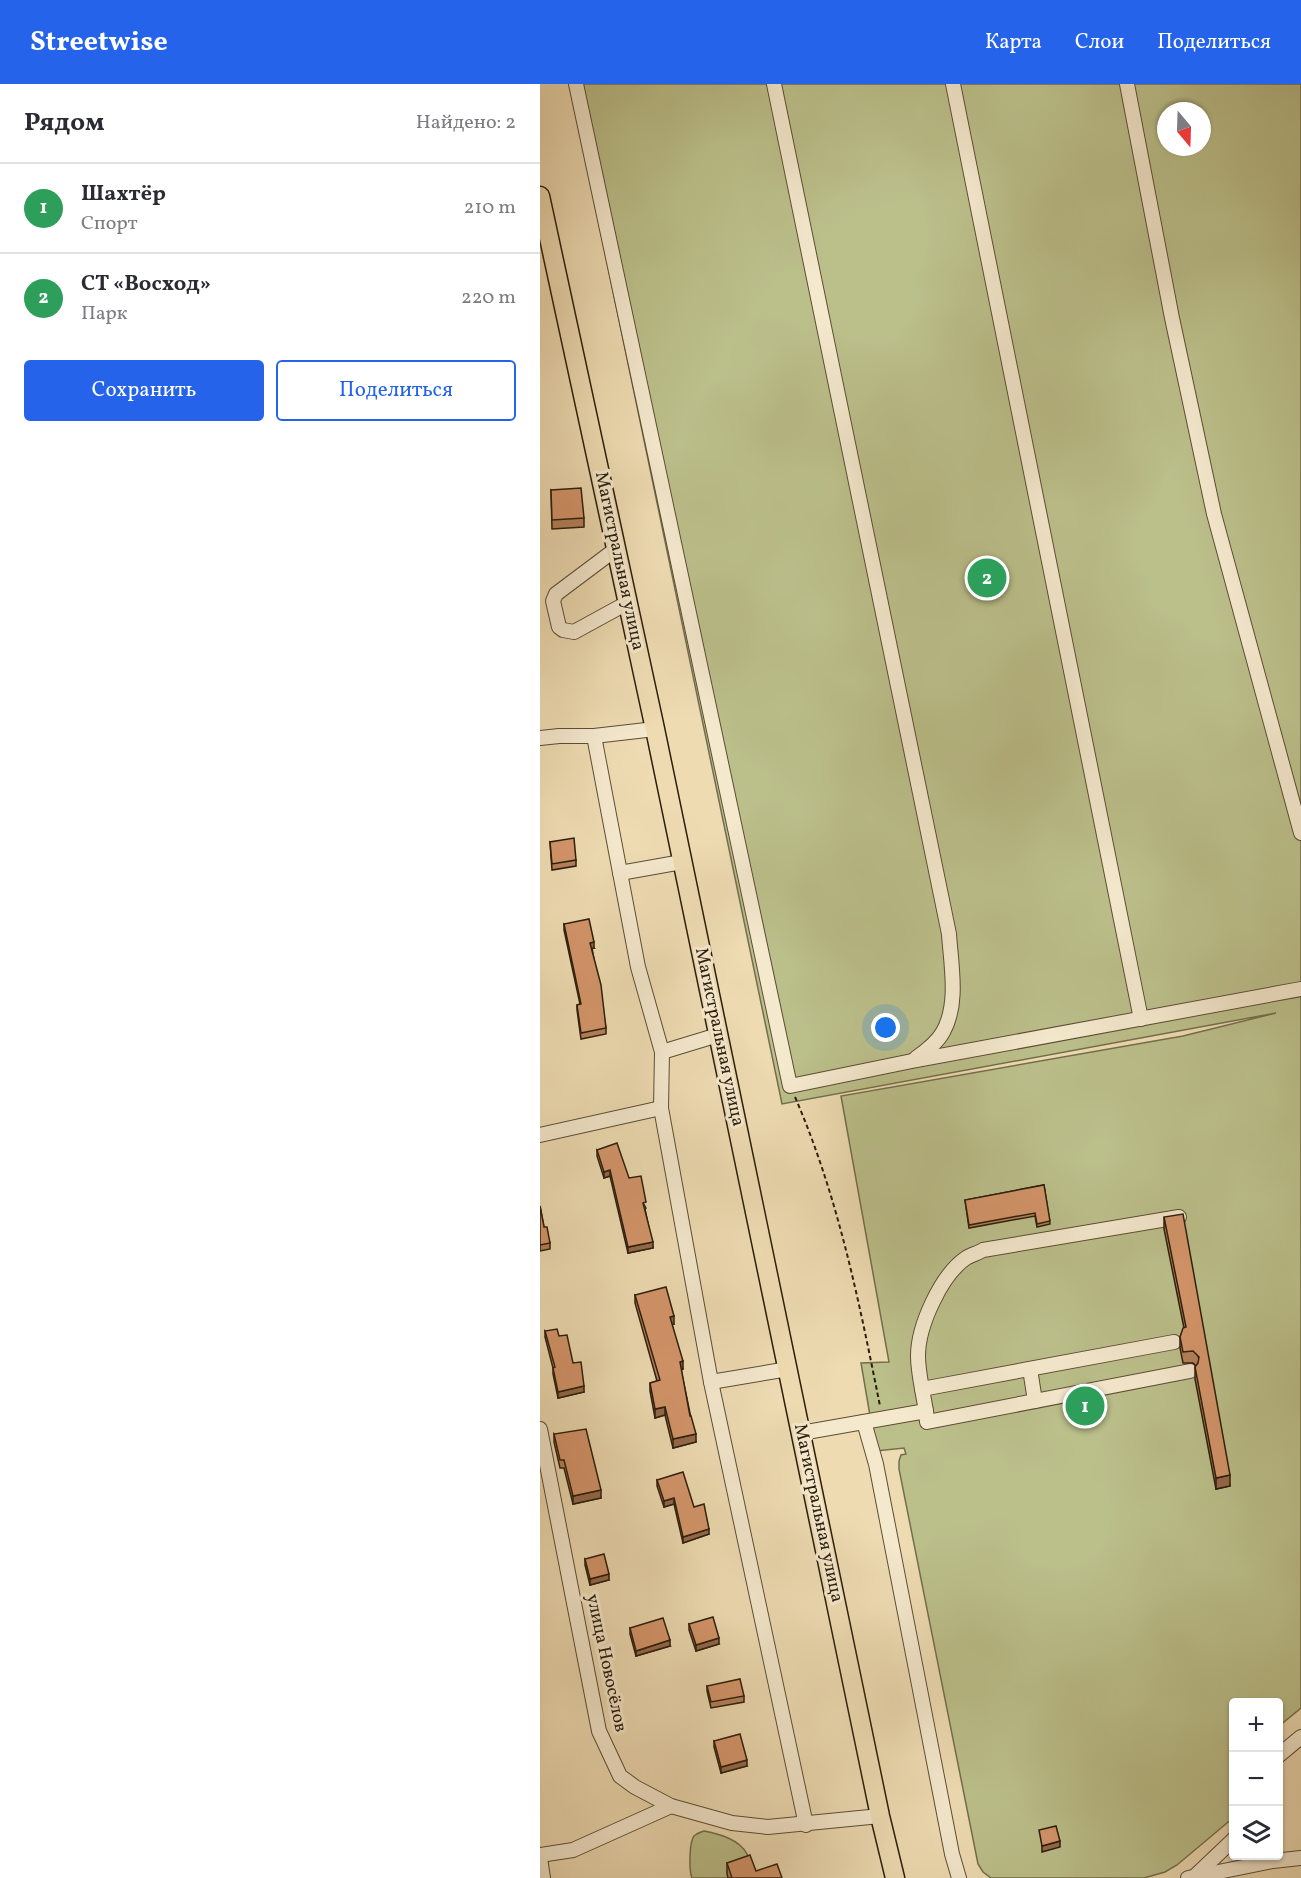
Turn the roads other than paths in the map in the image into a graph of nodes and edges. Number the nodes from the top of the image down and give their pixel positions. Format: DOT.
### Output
graph roads {
  1 [pos="576,84"];
  2 [pos="774,84"];
  3 [pos="953,84"];
  4 [pos="1127,84"];
  5 [pos="540,196"];
  6 [pos="616,549"];
  7 [pos="627,603"];
  8 [pos="655,729"];
  9 [pos="594,736"];
  10 [pos="540,738"];
  11 [pos="1301,833"];
  12 [pos="682,862"];
  13 [pos="620,873"];
  14 [pos="1301,989"];
  15 [pos="1141,1019"];
  16 [pos="718,1035"];
  17 [pos="662,1052"];
  18 [pos="912,1061"];
  19 [pos="661,1108"];
  20 [pos="540,1135"];
  21 [pos="1179,1217"];
  22 [pos="1174,1342"];
  23 [pos="788,1369"];
  24 [pos="1030,1369"];
  25 [pos="1190,1371"];
  26 [pos="711,1382"];
  27 [pos="922,1389"];
  28 [pos="1035,1401"];
  29 [pos="926,1411"];
  30 [pos="864,1422"];
  31 [pos="540,1429"];
  32 [pos="801,1433"];
  33 [pos="1301,1737"];
  34 [pos="1283,1752"];
  35 [pos="671,1806"];
  36 [pos="880,1816"];
  37 [pos="806,1825"];
  38 [pos="1229,1843"];
  39 [pos="540,1856"];
  40 [pos="1301,1858"];
  41 [pos="1191,1877"];
  42 [pos="543,1878"];
  43 [pos="895,1878"];
  44 [pos="959,1878"];
  1 -- 18 [label="street"];
  2 -- 18 [label="street"];
  3 -- 15 [label="street"];
  4 -- 11 [label="street"];
  5 -- 6 [label="main road, Магистральная улица"];
  6 -- 7 [label="main road, Магистральная улица"];
  6 -- 7 [label="street"];
  7 -- 8 [label="main road, Магистральная улица"];
  8 -- 9 [label="street"];
  8 -- 12 [label="main road, Магистральная улица"];
  9 -- 10 [label="street"];
  9 -- 13 [label="street"];
  12 -- 13 [label="street"];
  12 -- 16 [label="main road, Магистральная улица"];
  13 -- 17 [label="street"];
  14 -- 15 [label="street"];
  15 -- 18 [label="street"];
  16 -- 17 [label="street"];
  16 -- 23 [label="main road, Магистральная улица"];
  17 -- 19 [label="street"];
  19 -- 20 [label="street"];
  19 -- 26 [label="street"];
  21 -- 27 [label="street"];
  22 -- 24 [label="street"];
  23 -- 26 [label="street"];
  23 -- 32 [label="main road, Магистральная улица"];
  24 -- 27 [label="street"];
  24 -- 28 [label="street"];
  25 -- 28 [label="street"];
  26 -- 37 [label="street"];
  27 -- 29 [label="street"];
  28 -- 29 [label="street"];
  29 -- 30 [label="street"];
  30 -- 32 [label="street"];
  30 -- 44 [label="street"];
  31 -- 35 [label="street, улица Новосёлов"];
  32 -- 36 [label="main road, Магистральная улица"];
  33 -- 34 [label="street"];
  35 -- 37 [label="street, улица Новосёлов"];
  35 -- 39 [label="street"];
  36 -- 37 [label="street, улица Новосёлов"];
  36 -- 43 [label="main road, Магистральная улица"];
  38 -- 41 [label="street"];
  39 -- 42 [label="street"];
  40 -- 41 [label="street"];
}
